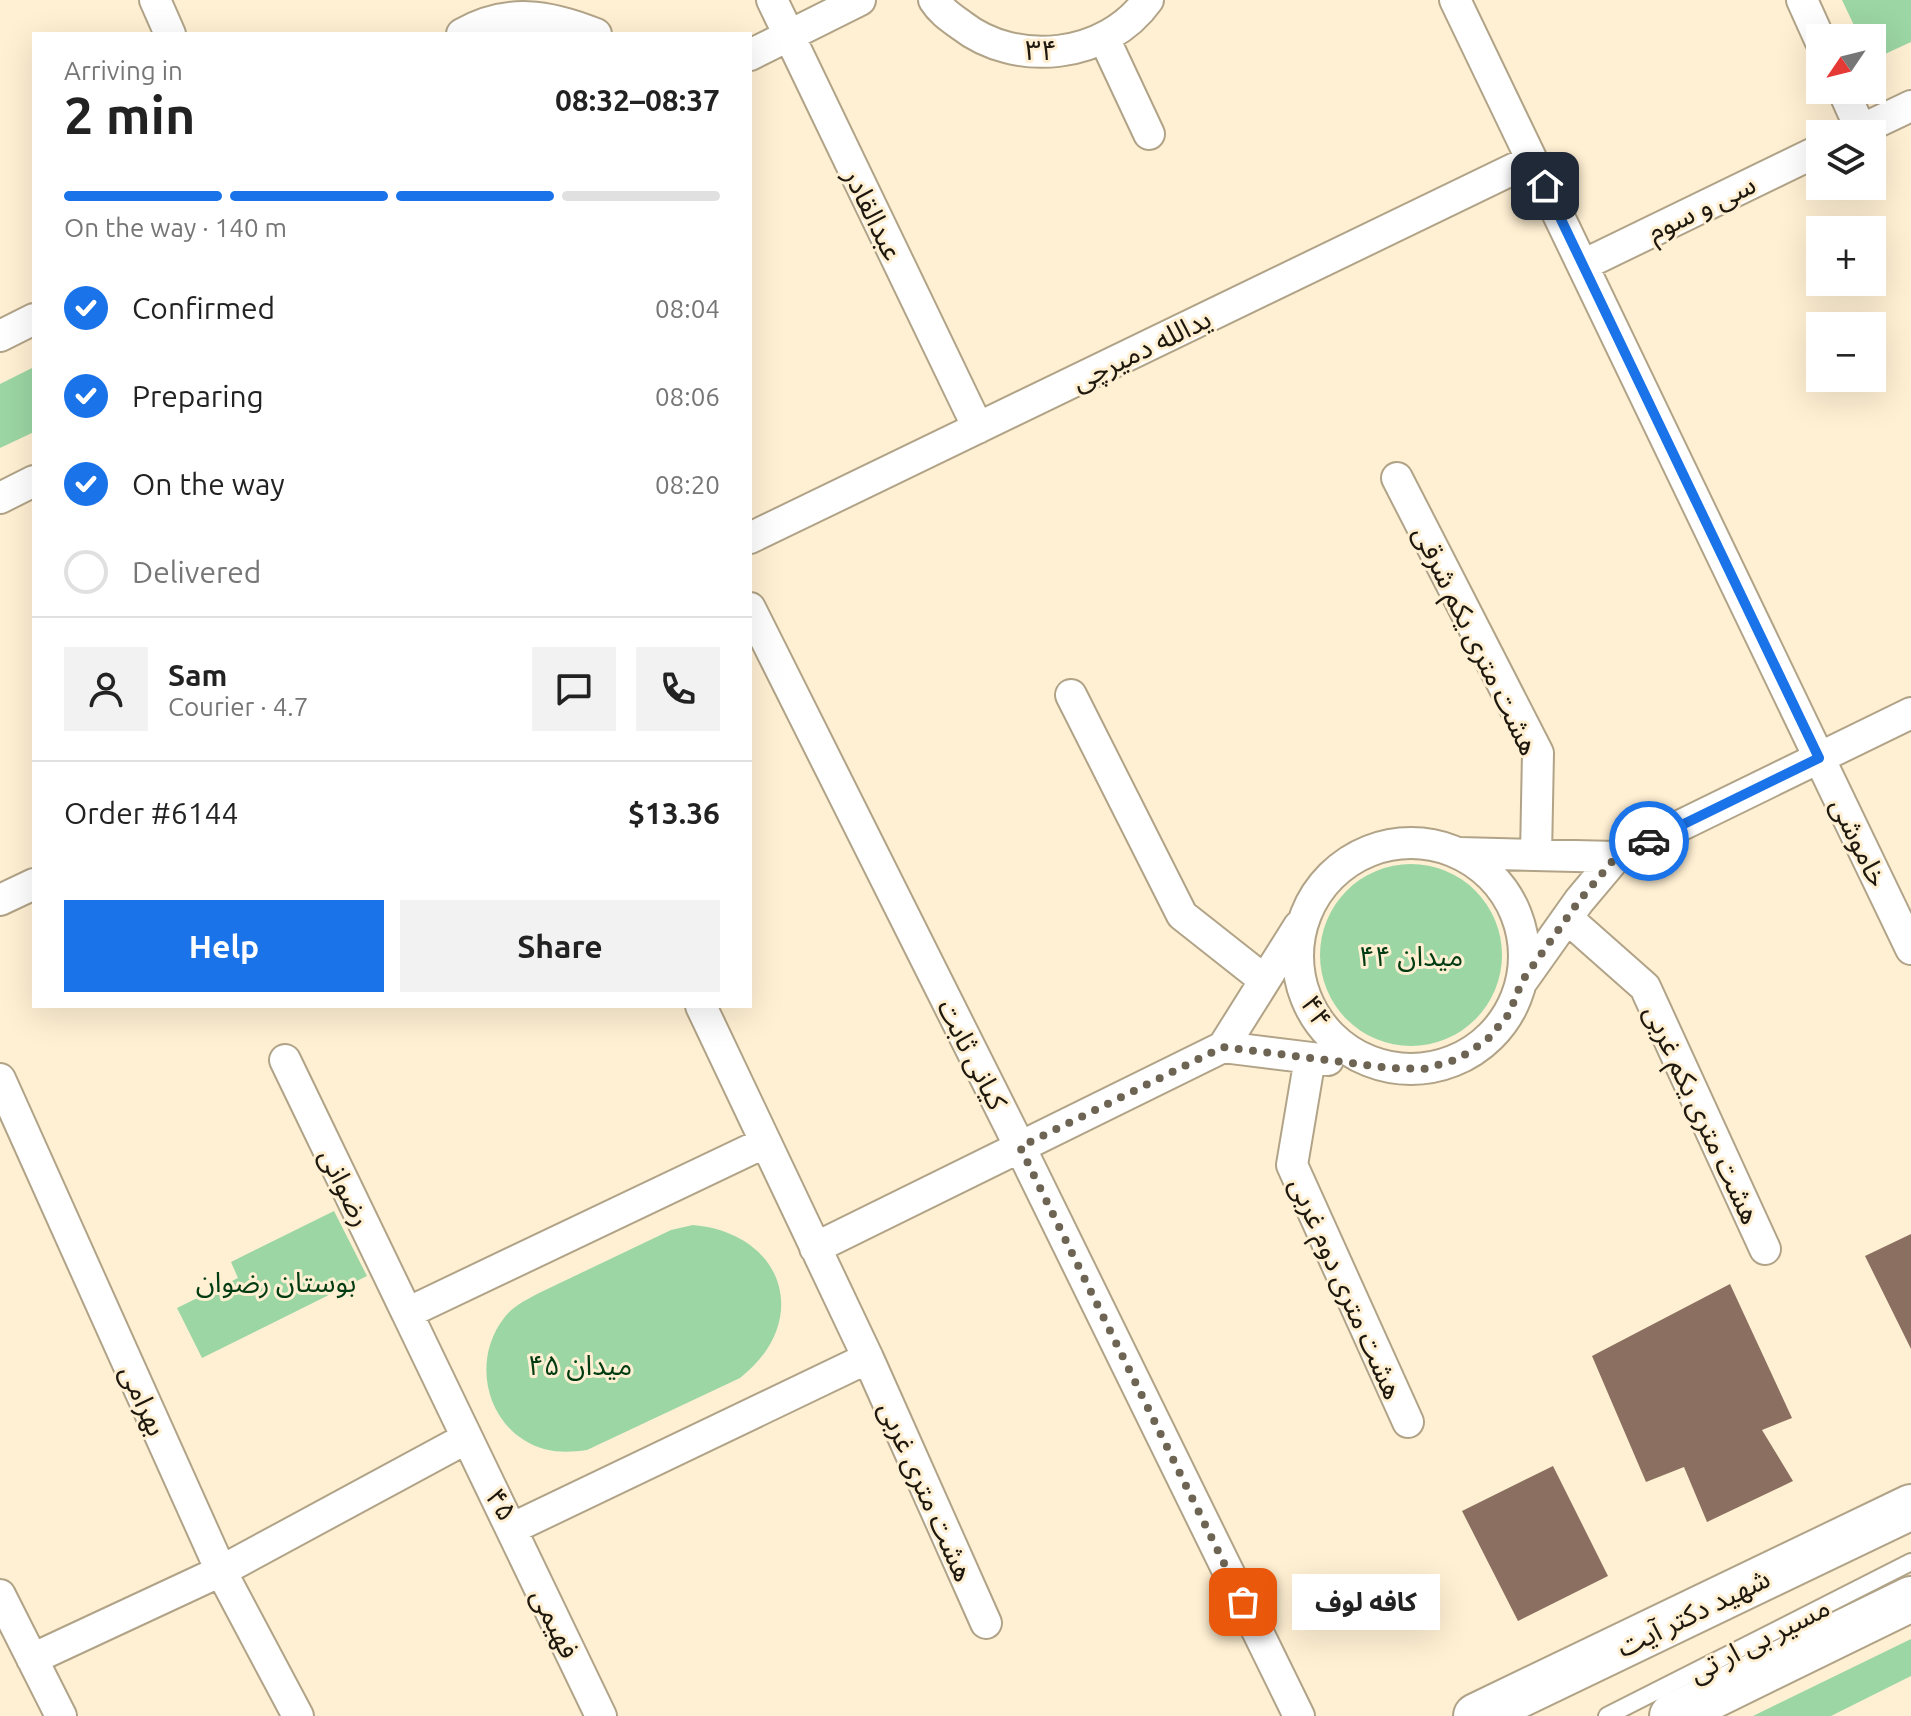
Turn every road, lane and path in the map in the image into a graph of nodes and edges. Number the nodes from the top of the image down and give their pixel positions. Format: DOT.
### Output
graph roads {
  1 [pos="155,0"];
  2 [pos="772,0"];
  3 [pos="860,0"];
  4 [pos="934,0"];
  5 [pos="1148,0"];
  6 [pos="1455,0"];
  7 [pos="1802,0"];
  8 [pos="469,19"];
  9 [pos="1813,24"];
  10 [pos="169,32"];
  11 [pos="591,32"];
  12 [pos="789,37"];
  13 [pos="1104,38"];
  14 [pos="752,54"];
  15 [pos="1911,106"];
  16 [pos="1882,120"];
  17 [pos="1149,134"];
  18 [pos="1806,157"];
  19 [pos="1532,160"];
  20 [pos="1583,265"];
  21 [pos="32,320"];
  22 [pos="0,336"];
  23 [pos="978,428"];
  24 [pos="1397,478"];
  25 [pos="32,482"];
  26 [pos="0,498"];
  27 [pos="752,537"];
  28 [pos="752,612"];
  29 [pos="1071,695"];
  30 [pos="1911,713"];
  31 [pos="1819,758"];
  32 [pos="1460,853"];
  33 [pos="1536,855"];
  34 [pos="1616,857"];
  35 [pos="32,885"];
  36 [pos="0,900"];
  37 [pos="1567,918"];
  38 [pos="1302,920"];
  39 [pos="1911,949"];
  40 [pos="1263,979"];
  41 [pos="1522,981"];
  42 [pos="702,1008"];
  43 [pos="1223,1047"];
  44 [pos="1310,1058"];
  45 [pos="285,1060"];
  46 [pos="1390,1068"];
  47 [pos="0,1079"];
  48 [pos="764,1143"];
  49 [pos="1020,1147"];
  50 [pos="815,1248"];
  51 [pos="1765,1249"];
  52 [pos="407,1313"];
  53 [pos="868,1358"];
  54 [pos="1408,1422"];
  55 [pos="467,1438"];
  56 [pos="1911,1507"];
  57 [pos="511,1529"];
  58 [pos="1911,1562"];
  59 [pos="221,1571"];
  60 [pos="0,1595"];
  61 [pos="1911,1599"];
  62 [pos="986,1623"];
  63 [pos="32,1659"];
  64 [pos="61,1716"];
  65 [pos="298,1716"];
  66 [pos="601,1716"];
  67 [pos="1299,1716"];
  68 [pos="1476,1716"];
  69 [pos="1607,1716"];
  70 [pos="1672,1716"];
  1 -- 10 [label="street"];
  2 -- 12 [label="street, عبدالقادر"];
  3 -- 12 [label="street"];
  4 -- 13 [label="street, ۳۴"];
  5 -- 13 [label="street, ۳۴"];
  6 -- 19 [label="street, خاموشی"];
  7 -- 9 [label="street"];
  8 -- 11 [label="street"];
  12 -- 14 [label="street"];
  12 -- 23 [label="street, عبدالقادر"];
  13 -- 17 [label="street"];
  15 -- 16 [label="street"];
  18 -- 20 [label="street, سی و سوم"];
  19 -- 20 [label="street, خاموشی"];
  19 -- 23 [label="street, یدالله دمیرچی"];
  20 -- 31 [label="street, خاموشی"];
  21 -- 22 [label="street"];
  23 -- 27 [label="street, یدالله دمیرچی"];
  24 -- 33 [label="street, هشت متری یکم شرقی"];
  25 -- 26 [label="street"];
  28 -- 49 [label="street, کیانی ثابت"];
  29 -- 40 [label="street"];
  30 -- 31 [label="street"];
  31 -- 34 [label="street"];
  31 -- 39 [label="street, خاموشی"];
  32 -- 33 [label="street"];
  32 -- 38 [label="street, ۴۴"];
  32 -- 41 [label="street, ۴۴"];
  33 -- 34 [label="street"];
  34 -- 37 [label="street"];
  35 -- 36 [label="street"];
  37 -- 41 [label="street"];
  37 -- 51 [label="street, هشت متری یکم غربی"];
  38 -- 40 [label="street"];
  38 -- 46 [label="street, ۴۴"];
  40 -- 43 [label="street"];
  41 -- 46 [label="street, ۴۴"];
  42 -- 48 [label="street"];
  43 -- 44 [label="street"];
  43 -- 49 [label="street"];
  44 -- 46 [label="street"];
  44 -- 54 [label="street, هشت متری دوم غربی"];
  45 -- 52 [label="street, رضوانی"];
  47 -- 59 [label="street, بهرامی"];
  48 -- 50 [label="street"];
  48 -- 52 [label="street"];
  49 -- 50 [label="street"];
  49 -- 67 [label="street, کیانی ثابت"];
  50 -- 53 [label="street"];
  52 -- 55 [label="street, ۴۵"];
  53 -- 57 [label="street, ۴۵"];
  53 -- 62 [label="street, هشت متری غربی"];
  55 -- 57 [label="street, ۴۵"];
  55 -- 59 [label="street"];
  56 -- 68 [label="main road, شهید دکتر آیت"];
  57 -- 66 [label="street, فهیمی"];
  58 -- 69 [label="lane, مسیر بی ار تی"];
  59 -- 63 [label="street"];
  59 -- 65 [label="street, بهرامی"];
  60 -- 63 [label="street"];
  61 -- 70 [label="main road"];
  63 -- 64 [label="street"];
}
